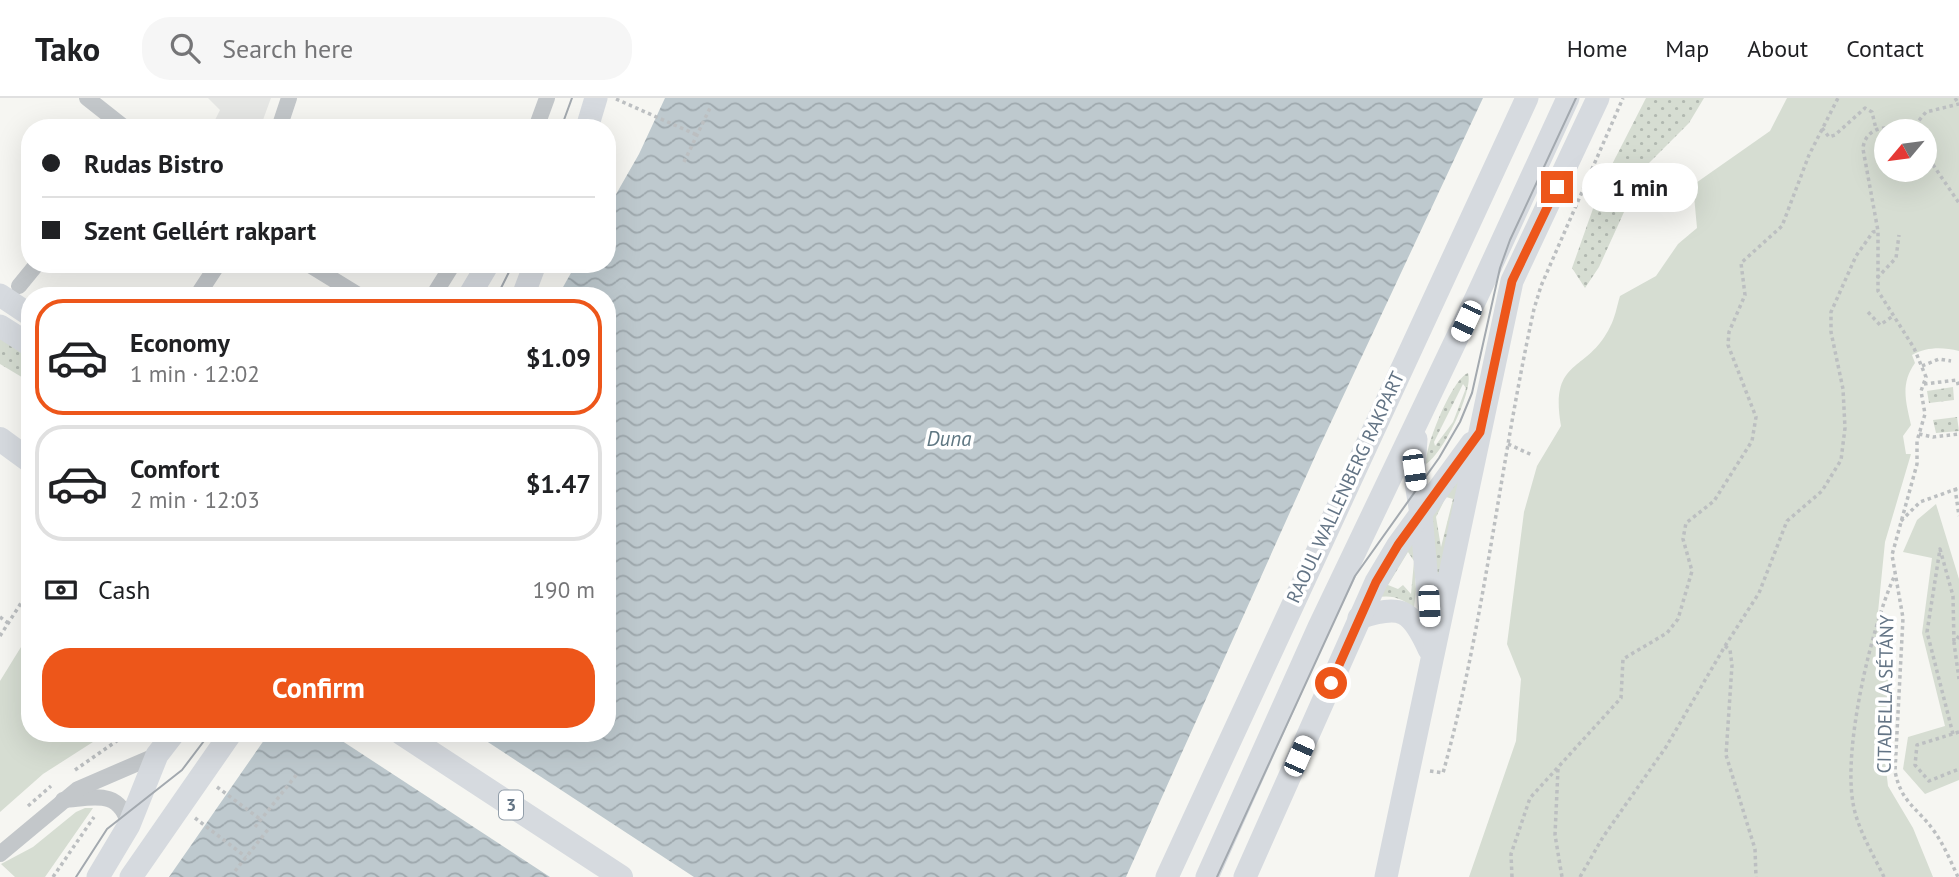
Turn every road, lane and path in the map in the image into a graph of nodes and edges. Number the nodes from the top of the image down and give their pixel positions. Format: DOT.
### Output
graph roads {
  1 [pos="87,98"];
  2 [pos="289,98"];
  3 [pos="547,98"];
  4 [pos="596,98"];
  5 [pos="615,98"];
  6 [pos="1527,98"];
  7 [pos="1568,98"];
  8 [pos="1598,98"];
  9 [pos="1623,98"];
  10 [pos="1838,98"];
  11 [pos="1955,98"];
  12 [pos="1959,104"];
  13 [pos="710,108"];
  14 [pos="114,119"];
  15 [pos="282,119"];
  16 [pos="540,119"];
  17 [pos="590,119"];
  18 [pos="1920,119"];
  19 [pos="1874,120"];
  20 [pos="1822,128"];
  21 [pos="1874,131"];
  22 [pos="697,135"];
  23 [pos="684,162"];
  24 [pos="1937,171"];
  25 [pos="1959,203"];
  26 [pos="1878,231"];
  27 [pos="1899,235"];
  28 [pos="29,273"];
  29 [pos="323,273"];
  30 [pos="1877,278"];
  31 [pos="345,287"];
  32 [pos="10,294"];
  33 [pos="1868,312"];
  34 [pos="1893,316"];
  35 [pos="0,326"];
  36 [pos="21,339"];
  37 [pos="1951,361"];
  38 [pos="1922,366"];
  39 [pos="1924,384"];
  40 [pos="1959,388"];
  41 [pos="1418,421"];
  42 [pos="1480,432"];
  43 [pos="1919,434"];
  44 [pos="1959,434"];
  45 [pos="0,439"];
  46 [pos="1508,444"];
  47 [pos="21,454"];
  48 [pos="1532,455"];
  49 [pos="1957,488"];
  50 [pos="1421,514"];
  51 [pos="1959,516"];
  52 [pos="1900,523"];
  53 [pos="1894,577"];
  54 [pos="21,603"];
  55 [pos="0,617"];
  56 [pos="1359,618"];
  57 [pos="8,623"];
  58 [pos="0,636"];
  59 [pos="1959,636"];
  60 [pos="1954,643"];
  61 [pos="1725,646"];
  62 [pos="1432,656"];
  63 [pos="1959,680"];
  64 [pos="1959,732"];
  65 [pos="1952,734"];
  66 [pos="167,742"];
  67 [pos="225,742"];
  68 [pos="415,742"];
  69 [pos="157,755"];
  70 [pos="1558,767"];
  71 [pos="1959,769"];
  72 [pos="1426,770"];
  73 [pos="297,774"];
  74 [pos="215,786"];
  75 [pos="63,800"];
  76 [pos="94,817"];
  77 [pos="194,817"];
  78 [pos="260,819"];
  79 [pos="128,825"];
  80 [pos="254,827"];
  81 [pos="270,827"];
  82 [pos="0,854"];
  83 [pos="246,857"];
  84 [pos="235,871"];
  85 [pos="53,877"];
  86 [pos="98,877"];
  87 [pos="131,877"];
  88 [pos="621,877"];
  89 [pos="1167,877"];
  90 [pos="1207,877"];
  91 [pos="1245,877"];
  92 [pos="1386,877"];
  93 [pos="1512,877"];
  94 [pos="1562,877"];
  95 [pos="1580,877"];
  96 [pos="1756,877"];
  97 [pos="1884,877"];
  98 [pos="1958,877"];
  1 -- 14 [label="street"];
  2 -- 15 [label="street"];
  3 -- 16 [label="street"];
  4 -- 17 [label="main road"];
  5 -- 22 [label="path"];
  6 -- 89 [label="main road, RAOUL WALLENBERG RAKPART"];
  7 -- 41 [label="main road"];
  8 -- 42 [label="main road"];
  9 -- 46 [label="path"];
  10 -- 20 [label="path"];
  11 -- 12 [label="path"];
  12 -- 18 [label="path"];
  13 -- 22 [label="path"];
  19 -- 20 [label="path"];
  20 -- 70 [label="path"];
  21 -- 26 [label="path"];
  22 -- 23 [label="path"];
  24 -- 25 [label="path"];
  26 -- 30 [label="path"];
  26 -- 61 [label="path"];
  27 -- 30 [label="path"];
  28 -- 32 [label="street"];
  29 -- 31 [label="street"];
  30 -- 34 [label="path"];
  33 -- 34 [label="path"];
  34 -- 38 [label="path"];
  35 -- 36 [label="main road"];
  37 -- 38 [label="path"];
  38 -- 39 [label="path, CITADELLA SÉTÁNY"];
  39 -- 40 [label="path"];
  39 -- 43 [label="path, CITADELLA SÉTÁNY"];
  41 -- 50 [label="main road"];
  41 -- 90 [label="main road"];
  42 -- 50 [label="main road"];
  42 -- 62 [label="main road"];
  43 -- 44 [label="path"];
  43 -- 52 [label="path, CITADELLA SÉTÁNY"];
  45 -- 47 [label="main road"];
  46 -- 48 [label="path"];
  46 -- 72 [label="path"];
  49 -- 51 [label="path"];
  49 -- 52 [label="path"];
  50 -- 56 [label="main road"];
  50 -- 62 [label="main road"];
  52 -- 53 [label="path, CITADELLA SÉTÁNY"];
  53 -- 97 [label="path"];
  53 -- 98 [label="path, CITADELLA SÉTÁNY"];
  54 -- 57 [label="path"];
  55 -- 57 [label="path"];
  56 -- 62 [label="main road"];
  56 -- 91 [label="main road"];
  57 -- 58 [label="path"];
  59 -- 60 [label="path"];
  60 -- 63 [label="path"];
  60 -- 65 [label="path"];
  61 -- 95 [label="path"];
  61 -- 96 [label="path"];
  62 -- 92 [label="main road"];
  64 -- 65 [label="path"];
  65 -- 71 [label="path"];
  66 -- 69 [label="main road"];
  67 -- 87 [label="main road"];
  68 -- 88 [label="main road, 3"];
  69 -- 75 [label="street"];
  69 -- 79 [label="main road"];
  70 -- 93 [label="path"];
  70 -- 94 [label="path"];
  73 -- 78 [label="path"];
  74 -- 78 [label="path"];
  75 -- 79 [label="street"];
  75 -- 82 [label="street"];
  76 -- 85 [label="path"];
  77 -- 83 [label="path"];
  78 -- 80 [label="path"];
  79 -- 86 [label="main road"];
  81 -- 83 [label="path"];
  83 -- 84 [label="path"];
}
